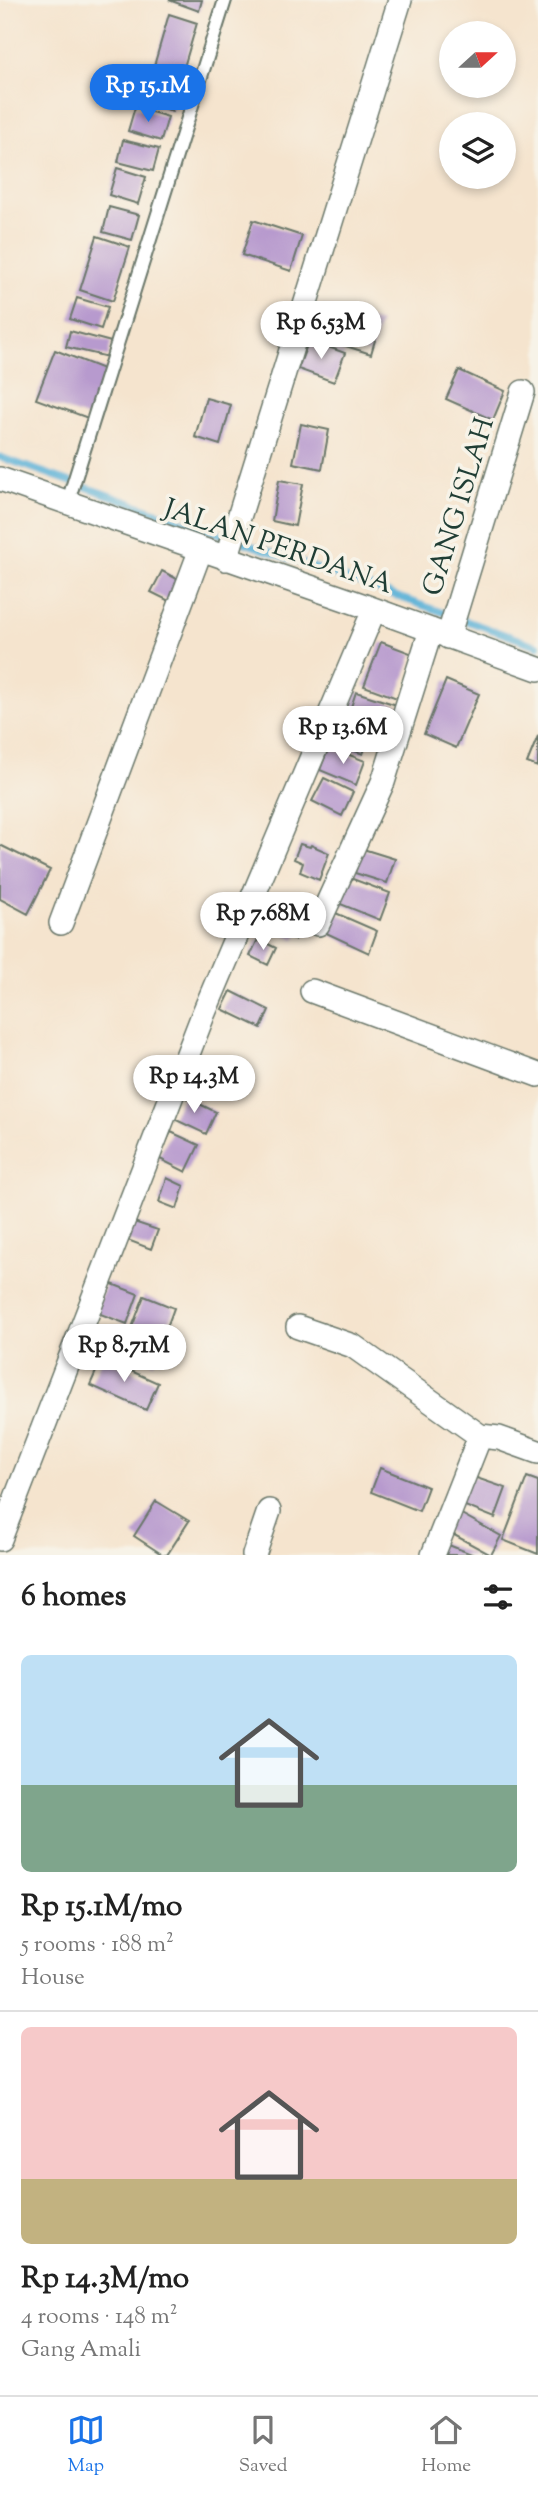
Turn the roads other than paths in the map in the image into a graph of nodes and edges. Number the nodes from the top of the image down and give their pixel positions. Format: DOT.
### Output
graph roads {
  1 [pos="225,0"];
  2 [pos="400,0"];
  3 [pos="523,392"];
  4 [pos="0,479"];
  5 [pos="69,497"];
  6 [pos="201,549"];
  7 [pos="228,555"];
  8 [pos="374,610"];
  9 [pos="439,634"];
  10 [pos="538,669"];
  11 [pos="61,923"];
  12 [pos="318,924"];
  13 [pos="312,991"];
  14 [pos="538,1075"];
  15 [pos="298,1327"];
  16 [pos="480,1436"];
  17 [pos="538,1452"];
  18 [pos="269,1511"];
  19 [pos="0,1539"];
  20 [pos="254,1555"];
  21 [pos="433,1555"];
  1 -- 5 [label="lane"];
  2 -- 7 [label="street"];
  3 -- 9 [label="street, GANG ISLAH"];
  4 -- 5 [label="street, JALAN PERDANA"];
  5 -- 6 [label="street, JALAN PERDANA"];
  6 -- 7 [label="street, JALAN PERDANA"];
  6 -- 11 [label="street"];
  7 -- 8 [label="street, JALAN PERDANA"];
  8 -- 9 [label="street, JALAN PERDANA"];
  8 -- 19 [label="street"];
  9 -- 10 [label="street, JALAN PERDANA"];
  9 -- 12 [label="street, GANG ISLAH"];
  13 -- 14 [label="street"];
  15 -- 16 [label="street"];
  16 -- 17 [label="street"];
  16 -- 21 [label="street"];
  18 -- 20 [label="street"];
}
